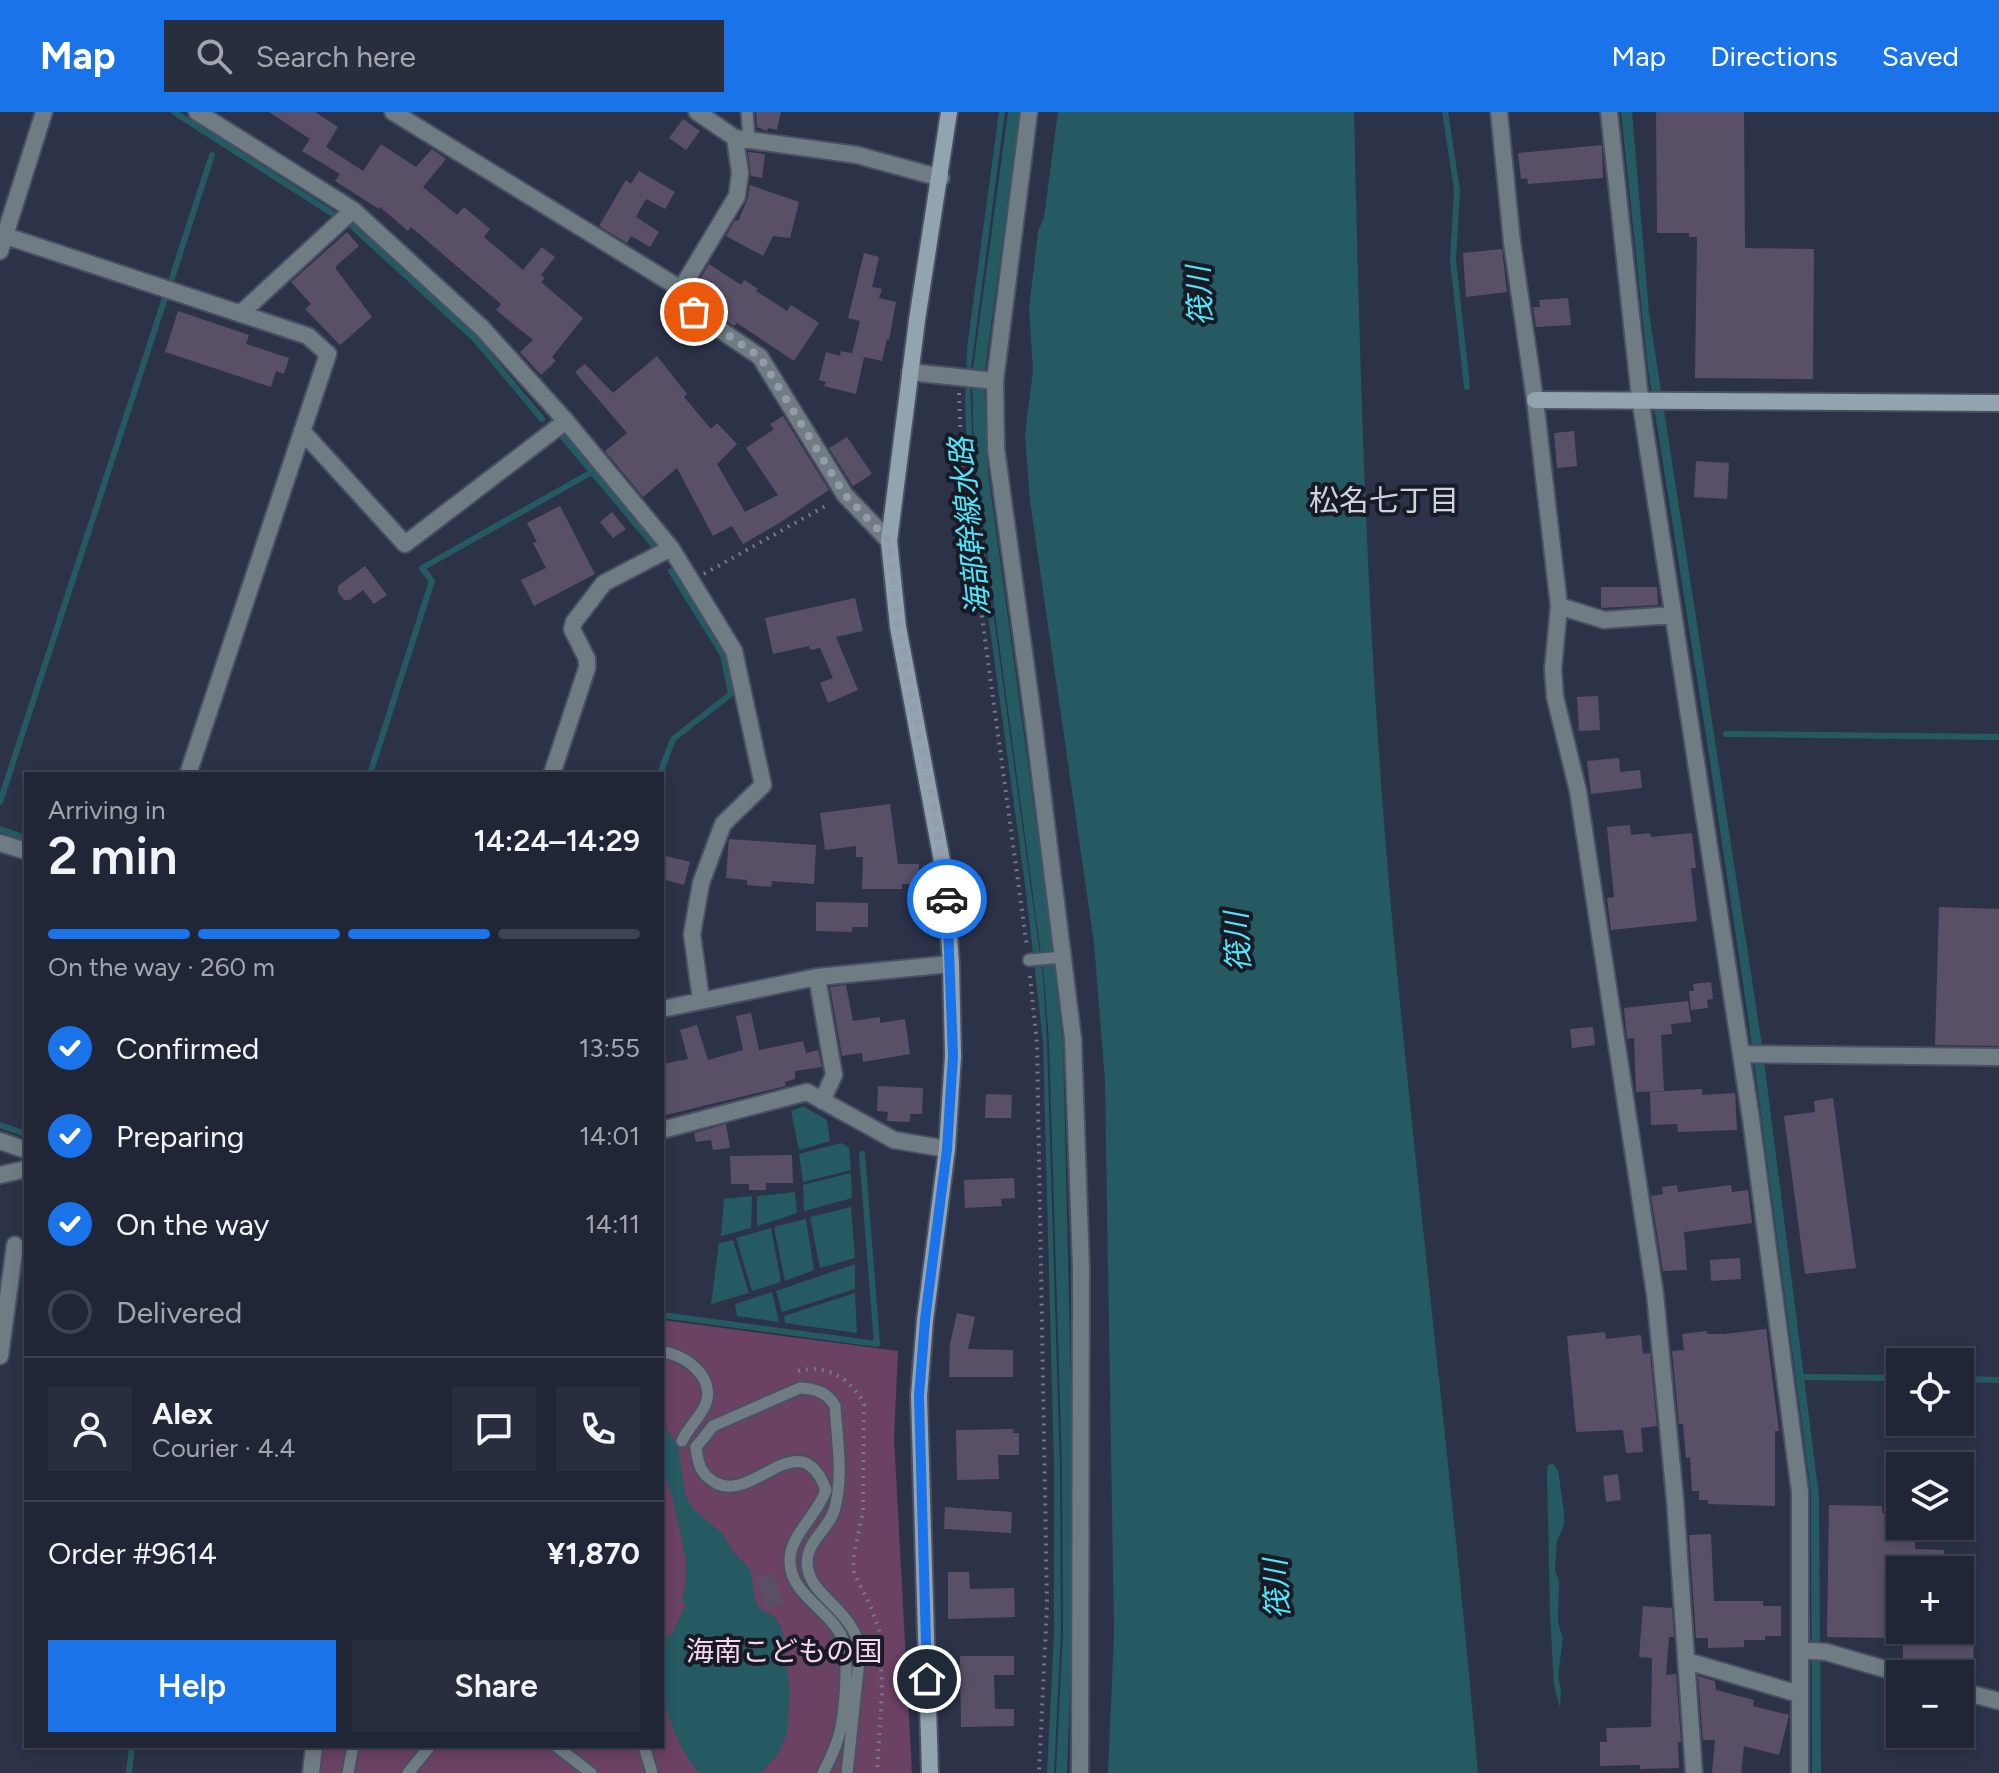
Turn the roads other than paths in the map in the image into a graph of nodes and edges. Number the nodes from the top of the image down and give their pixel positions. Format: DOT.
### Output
graph roads {
  1 [pos="44,112"];
  2 [pos="197,112"];
  3 [pos="393,112"];
  4 [pos="697,112"];
  5 [pos="747,112"];
  6 [pos="949,112"];
  7 [pos="1029,112"];
  8 [pos="1499,112"];
  9 [pos="1609,112"];
  10 [pos="742,139"];
  11 [pos="941,178"];
  12 [pos="353,210"];
  13 [pos="2,240"];
  14 [pos="681,289"];
  15 [pos="240,314"];
  16 [pos="910,372"];
  17 [pos="992,381"];
  18 [pos="1644,398"];
  19 [pos="1535,400"];
  20 [pos="1999,403"];
  21 [pos="566,421"];
  22 [pos="302,431"];
  23 [pos="889,541"];
  24 [pos="671,548"];
  25 [pos="1559,606"];
  26 [pos="1673,615"];
  27 [pos="189,772"];
  28 [pos="553,772"];
  29 [pos="0,843"];
  30 [pos="24,850"];
  31 [pos="1061,958"];
  32 [pos="1031,960"];
  33 [pos="951,964"];
  34 [pos="817,977"];
  35 [pos="701,1000"];
  36 [pos="664,1009"];
  37 [pos="1751,1053"];
  38 [pos="1999,1057"];
  39 [pos="822,1101"];
  40 [pos="664,1129"];
  41 [pos="0,1141"];
  42 [pos="24,1149"];
  43 [pos="947,1149"];
  44 [pos="24,1169"];
  45 [pos="0,1175"];
  46 [pos="14,1245"];
  47 [pos="664,1353"];
  48 [pos="0,1356"];
  49 [pos="682,1441"];
  50 [pos="1803,1650"];
  51 [pos="1687,1661"];
  52 [pos="1886,1669"];
  53 [pos="1799,1694"];
  54 [pos="1974,1695"];
  55 [pos="1999,1701"];
  56 [pos="314,1748"];
  57 [pos="353,1748"];
  58 [pos="428,1748"];
  59 [pos="559,1748"];
  60 [pos="645,1748"];
  61 [pos="311,1773"];
  62 [pos="348,1773"];
  63 [pos="408,1773"];
  64 [pos="591,1773"];
  65 [pos="652,1773"];
  66 [pos="823,1773"];
  67 [pos="847,1773"];
  68 [pos="930,1773"];
  69 [pos="1080,1773"];
  70 [pos="1694,1773"];
  71 [pos="1800,1773"];
  1 -- 13 [label="street"];
  2 -- 12 [label="street"];
  3 -- 14 [label="street"];
  4 -- 10 [label="street"];
  5 -- 10 [label="lane"];
  6 -- 11 [label="main road"];
  7 -- 17 [label="street"];
  8 -- 19 [label="street"];
  9 -- 18 [label="street"];
  10 -- 11 [label="street"];
  10 -- 14 [label="street"];
  11 -- 16 [label="main road"];
  12 -- 15 [label="street"];
  12 -- 21 [label="street"];
  13 -- 15 [label="street"];
  14 -- 23 [label="street"];
  15 -- 22 [label="street"];
  16 -- 17 [label="street"];
  16 -- 23 [label="main road"];
  17 -- 31 [label="street"];
  18 -- 19 [label="main road"];
  18 -- 20 [label="main road"];
  18 -- 26 [label="street"];
  19 -- 25 [label="street"];
  21 -- 22 [label="street"];
  21 -- 24 [label="street"];
  22 -- 27 [label="street"];
  23 -- 33 [label="main road"];
  24 -- 28 [label="street"];
  24 -- 35 [label="street"];
  25 -- 26 [label="street"];
  25 -- 51 [label="street"];
  26 -- 37 [label="street"];
  29 -- 30 [label="street"];
  31 -- 32 [label="lane"];
  31 -- 69 [label="street"];
  33 -- 34 [label="street"];
  33 -- 43 [label="main road"];
  34 -- 35 [label="street"];
  34 -- 39 [label="street"];
  35 -- 36 [label="street"];
  37 -- 38 [label="street"];
  37 -- 50 [label="street"];
  39 -- 40 [label="street"];
  39 -- 43 [label="street"];
  41 -- 42 [label="street"];
  43 -- 68 [label="main road"];
  44 -- 45 [label="street"];
  46 -- 48 [label="street"];
  47 -- 49 [label="lane"];
  50 -- 52 [label="street"];
  50 -- 53 [label="street"];
  51 -- 53 [label="street"];
  51 -- 70 [label="street"];
  53 -- 71 [label="street"];
  54 -- 55 [label="street"];
  56 -- 61 [label="street"];
  57 -- 62 [label="lane"];
  58 -- 63 [label="lane"];
  59 -- 64 [label="lane"];
  60 -- 65 [label="lane"];
  66 -- 67 [label="lane"];
}
